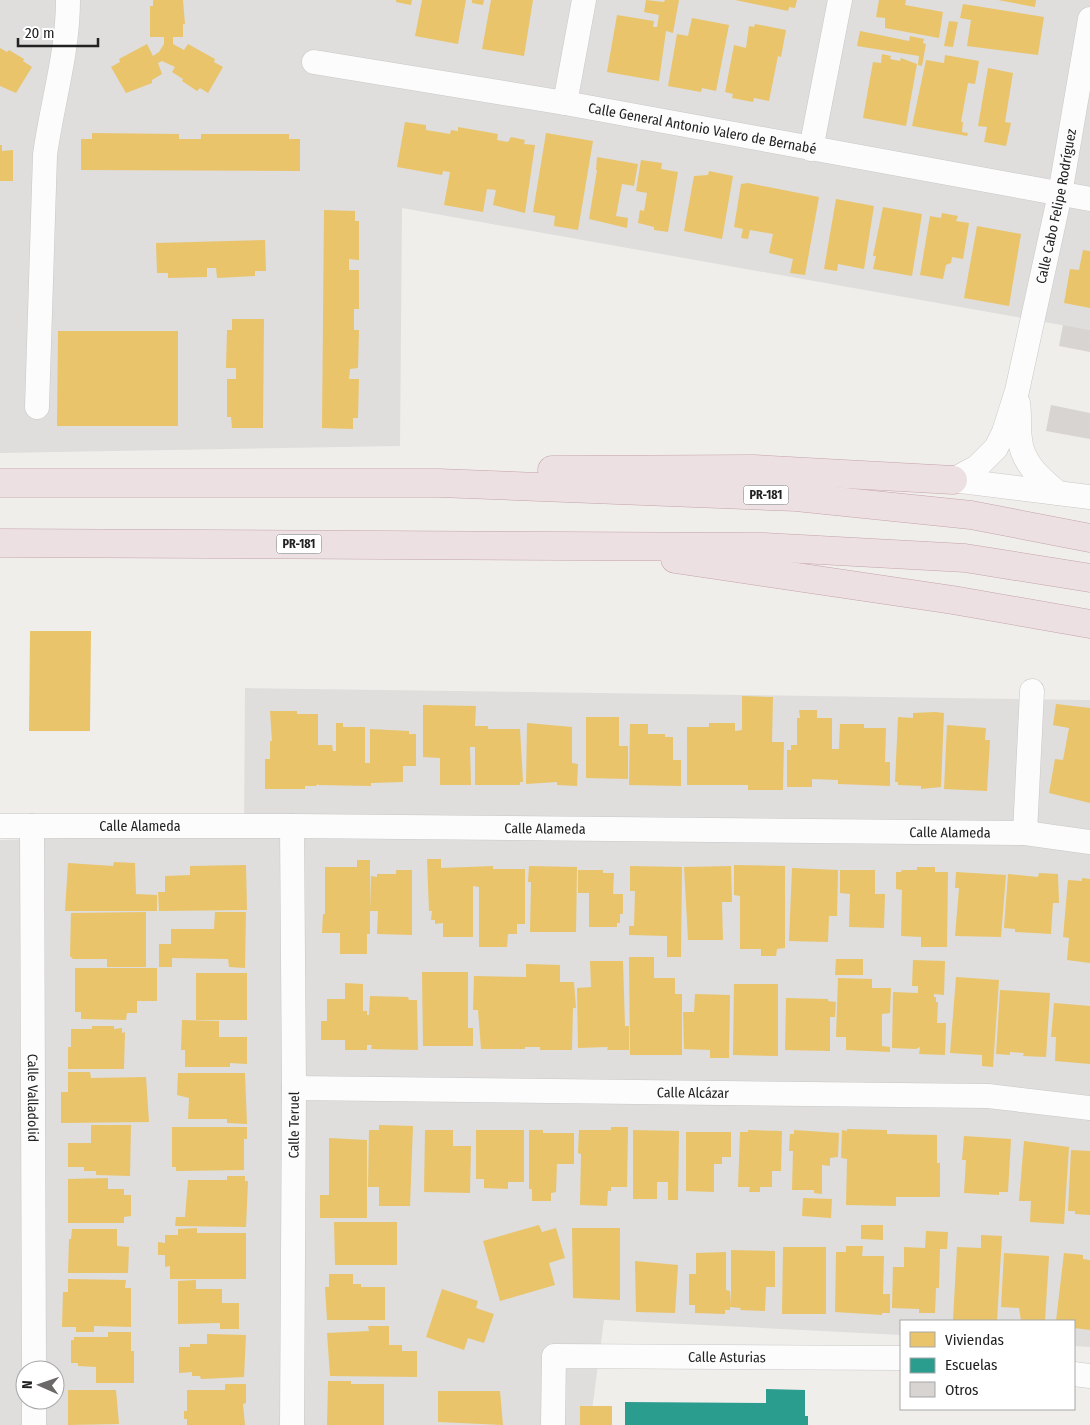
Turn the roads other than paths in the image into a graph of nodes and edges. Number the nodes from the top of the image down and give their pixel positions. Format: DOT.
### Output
graph roads {
  1 [pos="68,0"];
  2 [pos="584,0"];
  3 [pos="840,0"];
  4 [pos="1090,19"];
  5 [pos="314,62"];
  6 [pos="565,102"];
  7 [pos="811,149"];
  8 [pos="1060,194"];
  9 [pos="1090,199"];
  10 [pos="1016,391"];
  11 [pos="37,407"];
  12 [pos="953,480"];
  13 [pos="0,483"];
  14 [pos="439,483"];
  15 [pos="1058,493"];
  16 [pos="1090,497"];
  17 [pos="1090,538"];
  18 [pos="0,543"];
  19 [pos="597,545"];
  20 [pos="1090,578"];
  21 [pos="1090,624"];
  22 [pos="1032,691"];
  23 [pos="0,826"];
  24 [pos="32,826"];
  25 [pos="292,826"];
  26 [pos="1024,833"];
  27 [pos="1090,842"];
  28 [pos="294,1088"];
  29 [pos="1090,1108"];
  30 [pos="900,1358"];
  31 [pos="34,1360"];
  32 [pos="1075,1374"];
  33 [pos="1090,1376"];
  34 [pos="34,1410"];
  35 [pos="34,1425"];
  36 [pos="292,1425"];
  37 [pos="553,1425"];
  1 -- 11 [label="street"];
  2 -- 6 [label="street"];
  3 -- 7 [label="street"];
  4 -- 8 [label="street, Calle Cabo Felipe Rodríguez"];
  5 -- 6 [label="street, Calle General Antonio Valero de Bernabé"];
  6 -- 7 [label="street, Calle General Antonio Valero de Bernabé"];
  7 -- 8 [label="street, Calle General Antonio Valero de Bernabé"];
  8 -- 9 [label="street, Calle General Antonio Valero de Bernabé"];
  8 -- 10 [label="street, Calle Cabo Felipe Rodríguez"];
  10 -- 12 [label="street"];
  10 -- 15 [label="street"];
  12 -- 14 [label="highway"];
  12 -- 15 [label="street"];
  13 -- 14 [label="highway, PR-181"];
  14 -- 17 [label="highway, PR-181"];
  15 -- 16 [label="street"];
  18 -- 19 [label="highway, PR-181"];
  19 -- 20 [label="highway, PR-181"];
  19 -- 21 [label="highway"];
  22 -- 26 [label="street"];
  23 -- 24 [label="street, Calle Alameda"];
  24 -- 25 [label="street, Calle Alameda"];
  24 -- 31 [label="street, Calle Valladolid"];
  25 -- 26 [label="street, Calle Alameda"];
  25 -- 28 [label="street, Calle Teruel"];
  26 -- 27 [label="street, Calle Alameda"];
  28 -- 29 [label="street, Calle Alcázar"];
  28 -- 36 [label="street, Calle Teruel"];
  30 -- 37 [label="street, Calle Asturias"];
  32 -- 33 [label="street"];
  34 -- 35 [label="street"];
}
